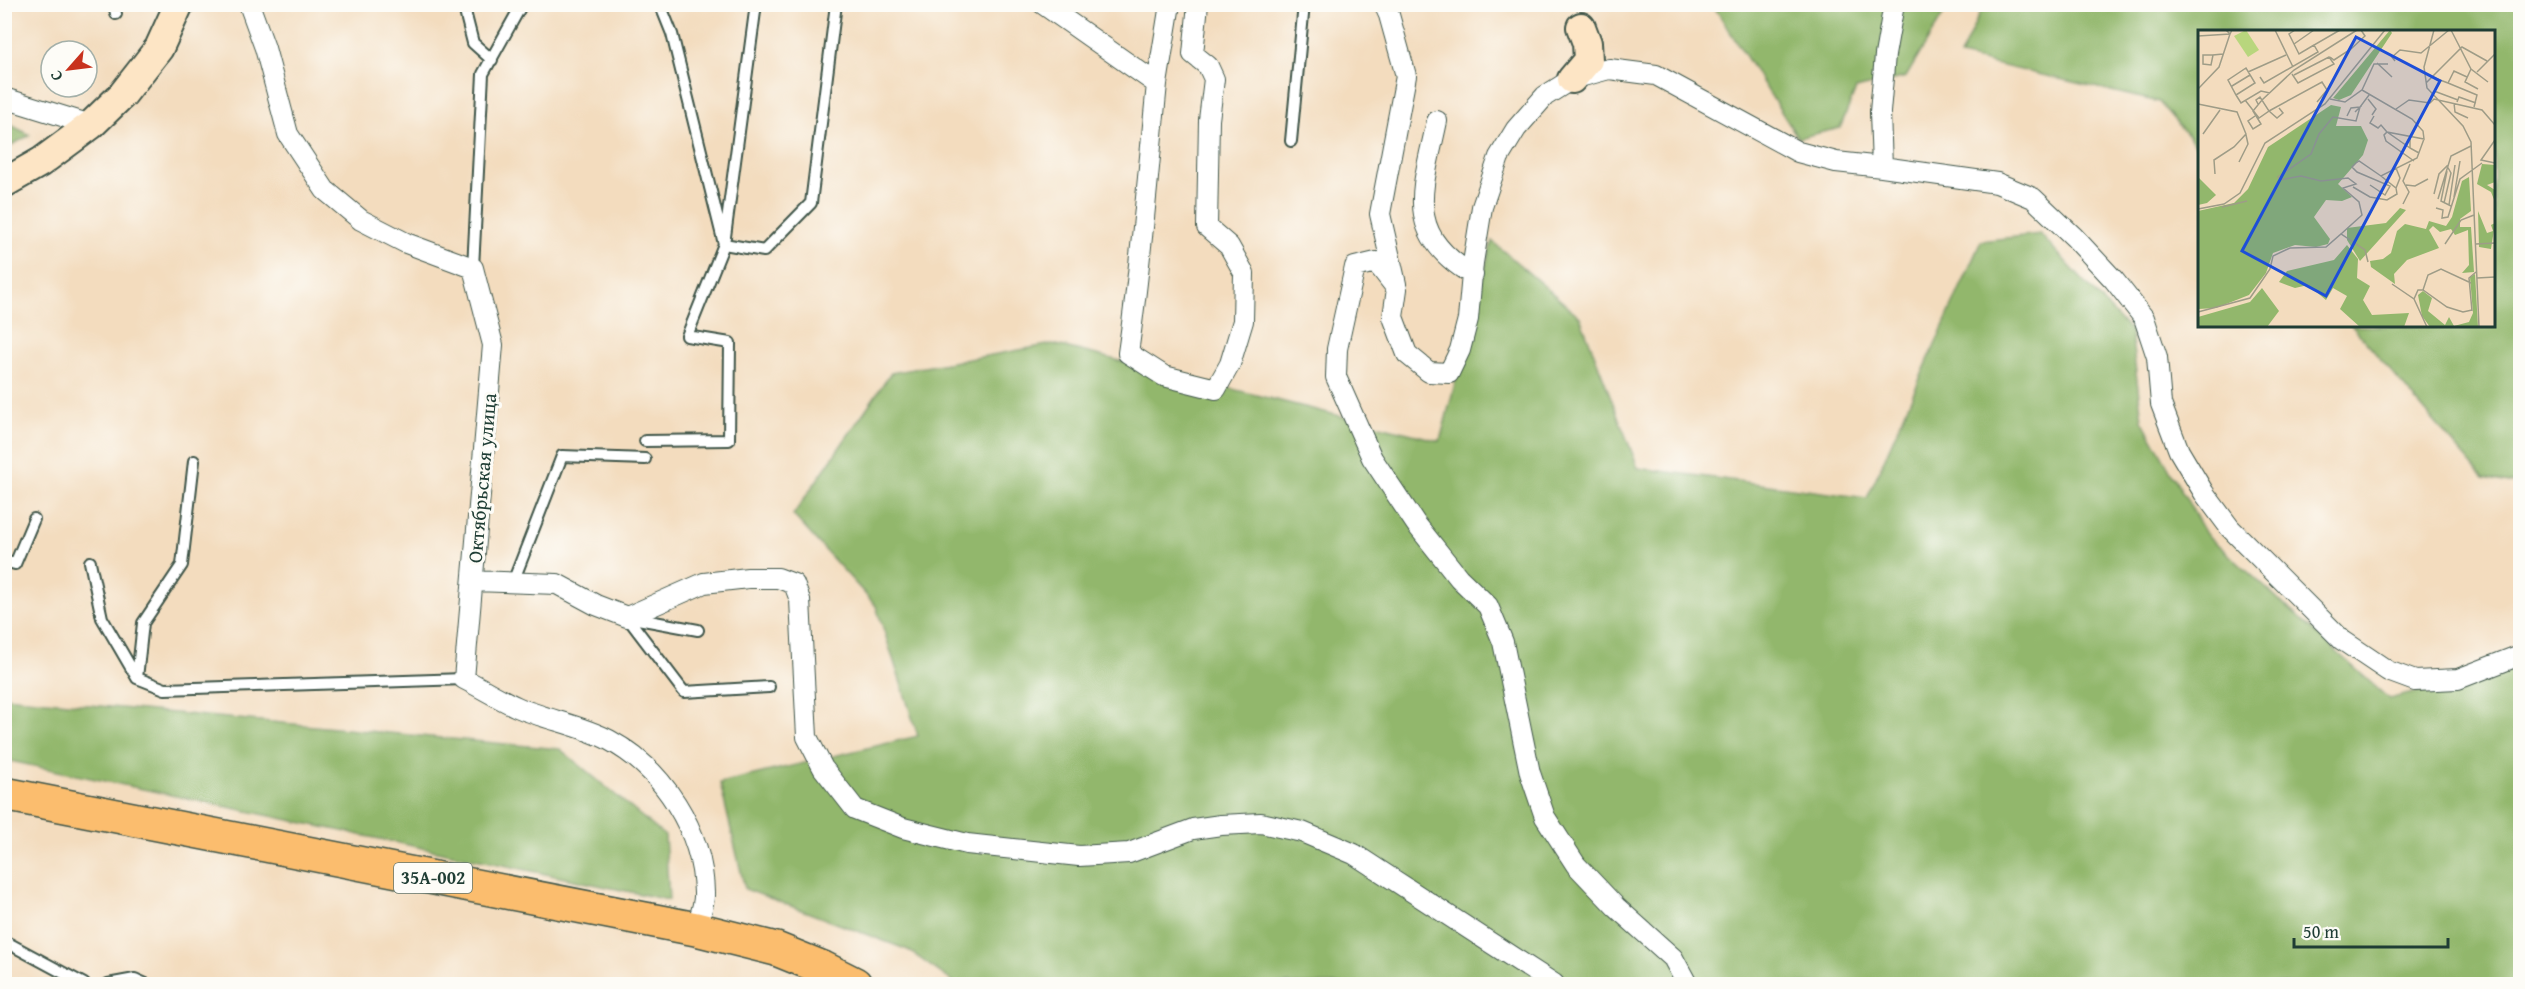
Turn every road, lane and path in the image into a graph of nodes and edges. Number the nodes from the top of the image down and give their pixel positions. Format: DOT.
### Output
graph roads {
  1 [pos="179,4"];
  2 [pos="249,4"];
  3 [pos="463,4"];
  4 [pos="522,4"];
  5 [pos="756,4"];
  6 [pos="836,4"];
  7 [pos="1043,4"];
  8 [pos="1170,4"];
  9 [pos="1198,4"];
  10 [pos="1304,4"];
  11 [pos="1384,4"];
  12 [pos="1893,4"];
  13 [pos="662,5"];
  14 [pos="1581,27"];
  15 [pos="492,60"];
  16 [pos="1572,79"];
  17 [pos="1158,84"];
  18 [pos="4,98"];
  19 [pos="1437,121"];
  20 [pos="91,125"];
  21 [pos="1291,141"];
  22 [pos="1882,167"];
  23 [pos="4,183"];
  24 [pos="724,244"];
  25 [pos="473,268"];
  26 [pos="1473,275"];
  27 [pos="1397,289"];
  28 [pos="645,441"];
  29 [pos="645,459"];
  30 [pos="194,461"];
  31 [pos="34,519"];
  32 [pos="4,561"];
  33 [pos="90,562"];
  34 [pos="474,581"];
  35 [pos="513,582"];
  36 [pos="627,617"];
  37 [pos="698,630"];
  38 [pos="2520,656"];
  39 [pos="137,678"];
  40 [pos="464,679"];
  41 [pos="769,687"];
  42 [pos="4,794"];
  43 [pos="696,929"];
  44 [pos="4,940"];
  45 [pos="84,984"];
  46 [pos="108,984"];
  47 [pos="146,984"];
  48 [pos="855,984"];
  49 [pos="1554,984"];
  50 [pos="1687,984"];
  1 -- 20 [label="main road"];
  2 -- 25 [label="street"];
  3 -- 15 [label="lane"];
  4 -- 15 [label="lane"];
  5 -- 24 [label="lane"];
  6 -- 24 [label="lane"];
  7 -- 17 [label="street"];
  8 -- 17 [label="street"];
  9 -- 17 [label="street"];
  10 -- 21 [label="lane"];
  11 -- 27 [label="street"];
  12 -- 22 [label="street"];
  13 -- 24 [label="lane"];
  14 -- 16 [label="main road"];
  15 -- 25 [label="lane"];
  16 -- 22 [label="street"];
  16 -- 26 [label="street"];
  18 -- 20 [label="street"];
  19 -- 26 [label="street"];
  20 -- 23 [label="main road"];
  22 -- 38 [label="street"];
  24 -- 28 [label="lane"];
  25 -- 34 [label="street, Октябрьская улица"];
  26 -- 27 [label="street"];
  27 -- 50 [label="street"];
  29 -- 35 [label="lane"];
  30 -- 39 [label="lane"];
  31 -- 32 [label="lane"];
  33 -- 39 [label="lane"];
  34 -- 35 [label="street"];
  34 -- 40 [label="street, Октябрьская улица"];
  35 -- 36 [label="street"];
  36 -- 37 [label="lane"];
  36 -- 41 [label="lane"];
  36 -- 49 [label="street"];
  39 -- 40 [label="lane"];
  40 -- 43 [label="street"];
  42 -- 43 [label="highway, 35А-002"];
  43 -- 48 [label="highway, 35А-002"];
  44 -- 45 [label="lane"];
  46 -- 47 [label="lane"];
}
